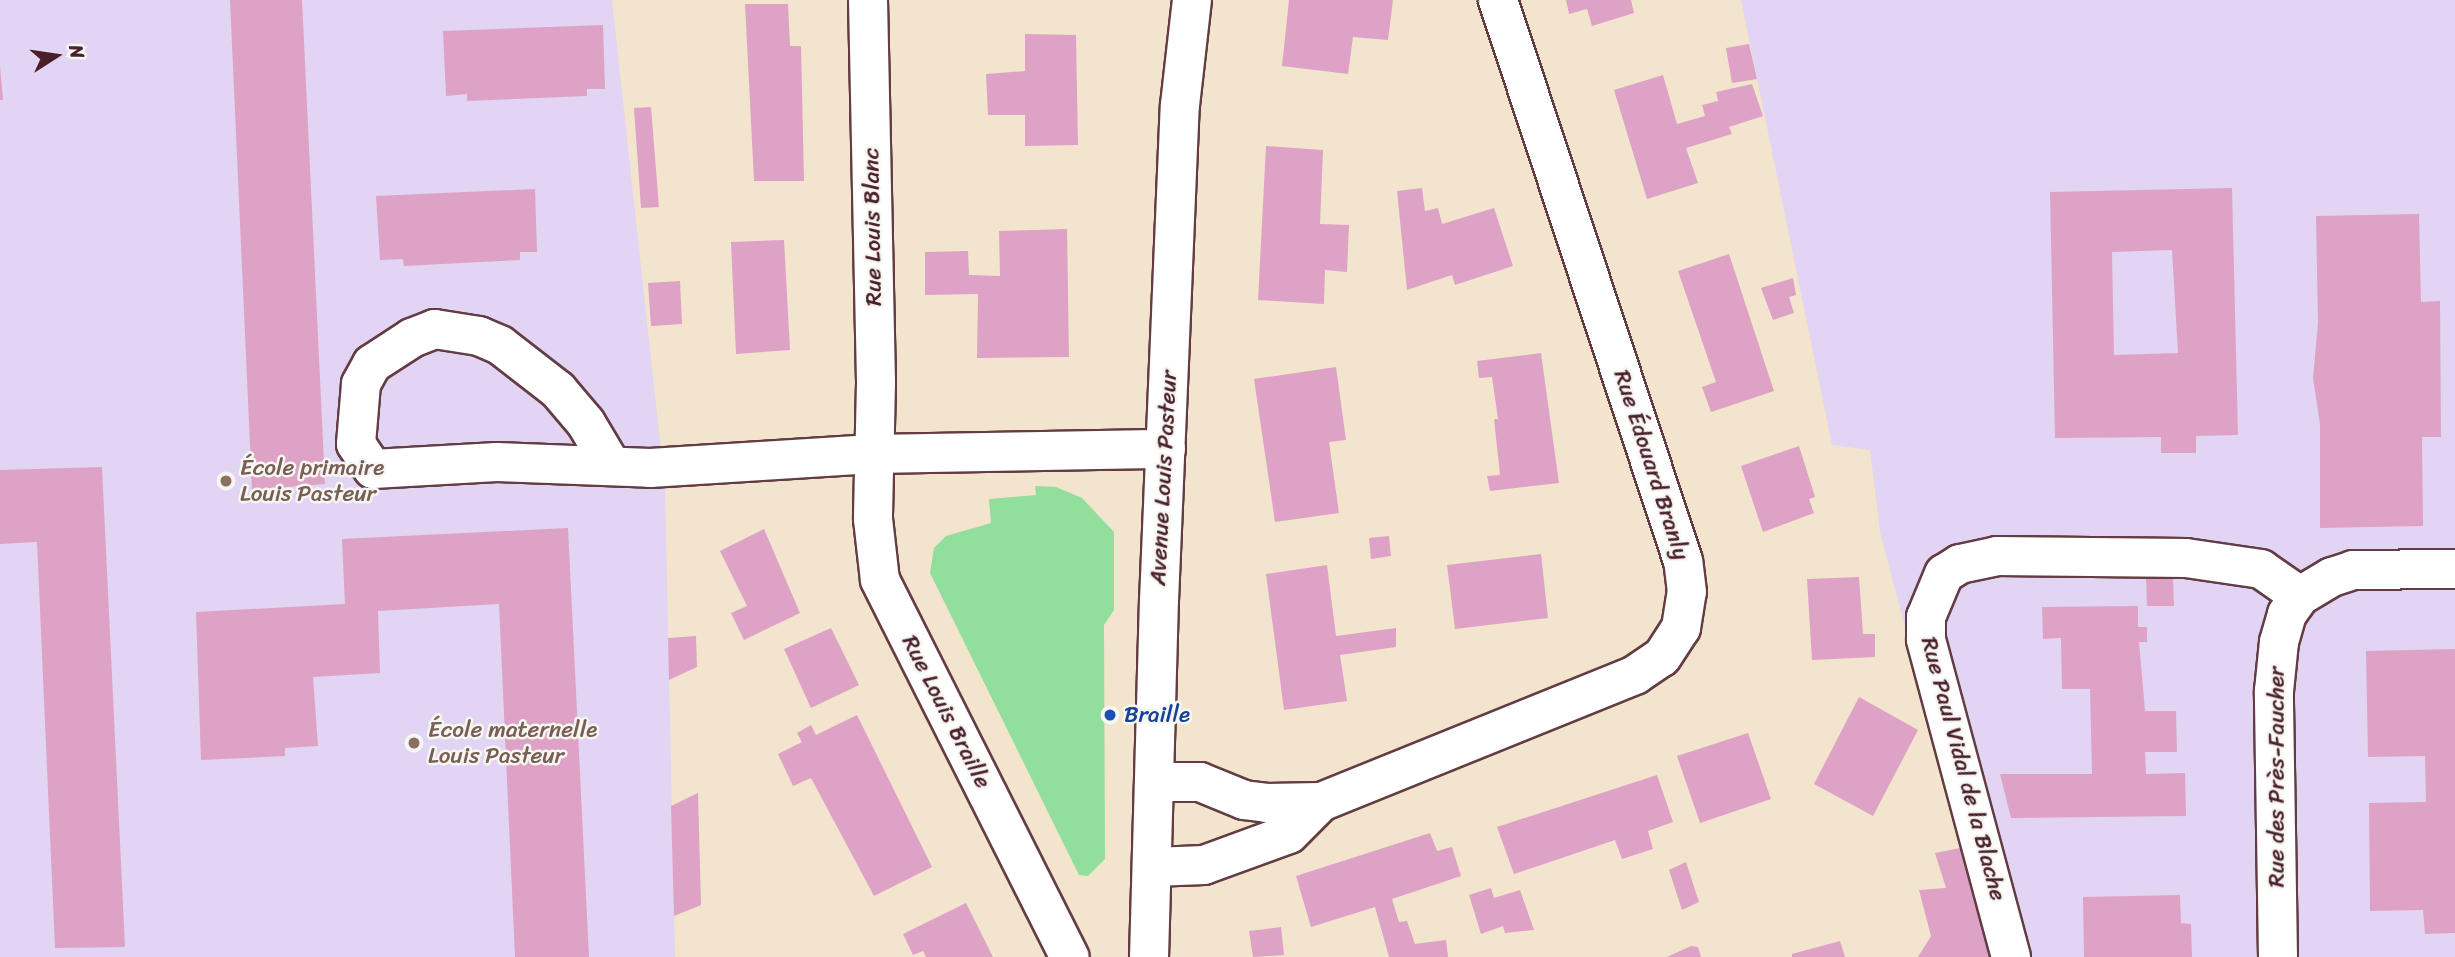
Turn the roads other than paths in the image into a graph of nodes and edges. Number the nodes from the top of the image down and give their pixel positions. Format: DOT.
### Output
graph roads {
  1 [pos="868,0"];
  2 [pos="1192,0"];
  3 [pos="1498,0"];
  4 [pos="1166,449"];
  5 [pos="873,454"];
  6 [pos="611,465"];
  7 [pos="2455,569"];
  8 [pos="2300,596"];
  9 [pos="1154,782"];
  10 [pos="1321,802"];
  11 [pos="1153,867"];
  12 [pos="1070,957"];
  13 [pos="1149,957"];
  14 [pos="2011,957"];
  15 [pos="2278,957"];
  1 -- 5 [label="street, Rue Louis Blanc"];
  2 -- 4 [label="street, Avenue Louis Pasteur"];
  3 -- 10 [label="street, Rue Édouard Branly"];
  4 -- 5 [label="street"];
  4 -- 9 [label="street, Avenue Louis Pasteur"];
  5 -- 6 [label="street"];
  5 -- 12 [label="street, Rue Louis Braille"];
  6 -- 6 [label="street"];
  7 -- 8 [label="street"];
  8 -- 14 [label="street, Rue Paul Vidal de la Blache"];
  8 -- 15 [label="street, Rue des Près-Faucher"];
  9 -- 10 [label="street, Rue Édouard Branly"];
  9 -- 11 [label="street, Avenue Louis Pasteur"];
  10 -- 11 [label="street, Rue Édouard Branly"];
  11 -- 13 [label="street, Avenue Louis Pasteur"];
}
